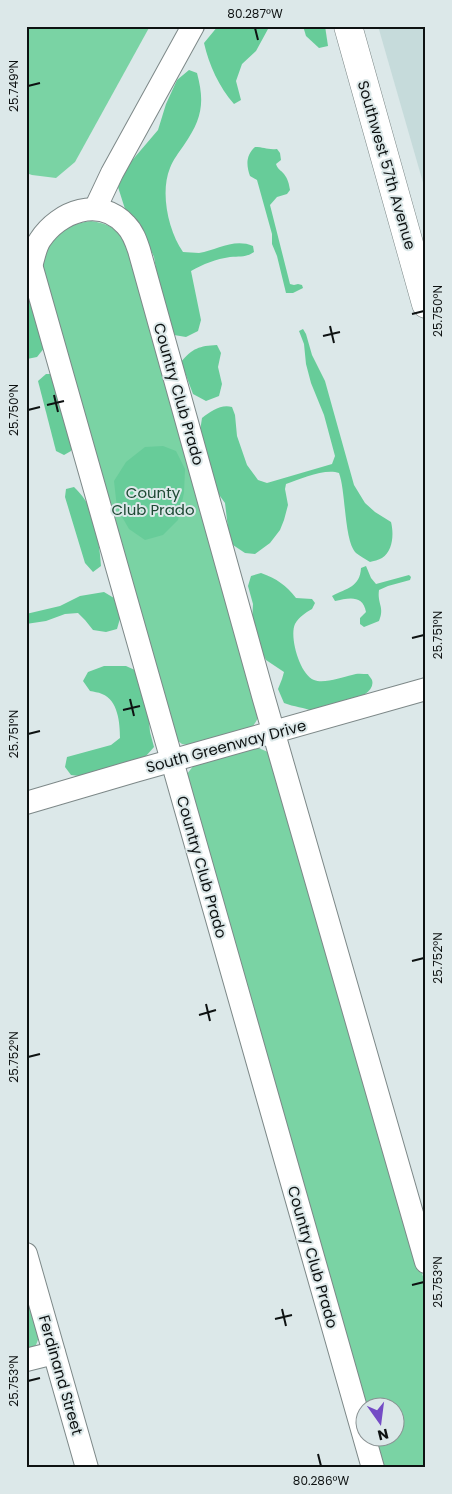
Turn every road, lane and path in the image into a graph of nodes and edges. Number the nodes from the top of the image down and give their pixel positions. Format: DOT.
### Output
graph roads {
  1 [pos="193,26"];
  2 [pos="348,26"];
  3 [pos="95,210"];
  4 [pos="29,256"];
  5 [pos="426,304"];
  6 [pos="426,689"];
  7 [pos="274,733"];
  8 [pos="172,761"];
  9 [pos="26,804"];
  10 [pos="26,1254"];
  11 [pos="426,1262"];
  12 [pos="54,1353"];
  13 [pos="26,1360"];
  14 [pos="87,1468"];
  15 [pos="373,1468"];
  1 -- 3 [label="street"];
  2 -- 5 [label="main road, Southwest 57th Avenue"];
  3 -- 4 [label="street, Country Club Prado"];
  3 -- 7 [label="street, Country Club Prado"];
  4 -- 8 [label="street, Country Club Prado"];
  6 -- 7 [label="street, South Greenway Drive"];
  7 -- 8 [label="street, South Greenway Drive"];
  7 -- 11 [label="street, Country Club Prado"];
  8 -- 9 [label="street, South Greenway Drive"];
  8 -- 15 [label="street, Country Club Prado"];
  10 -- 12 [label="street, Ferdinand Street"];
  12 -- 13 [label="street"];
  12 -- 14 [label="street, Ferdinand Street"];
}
